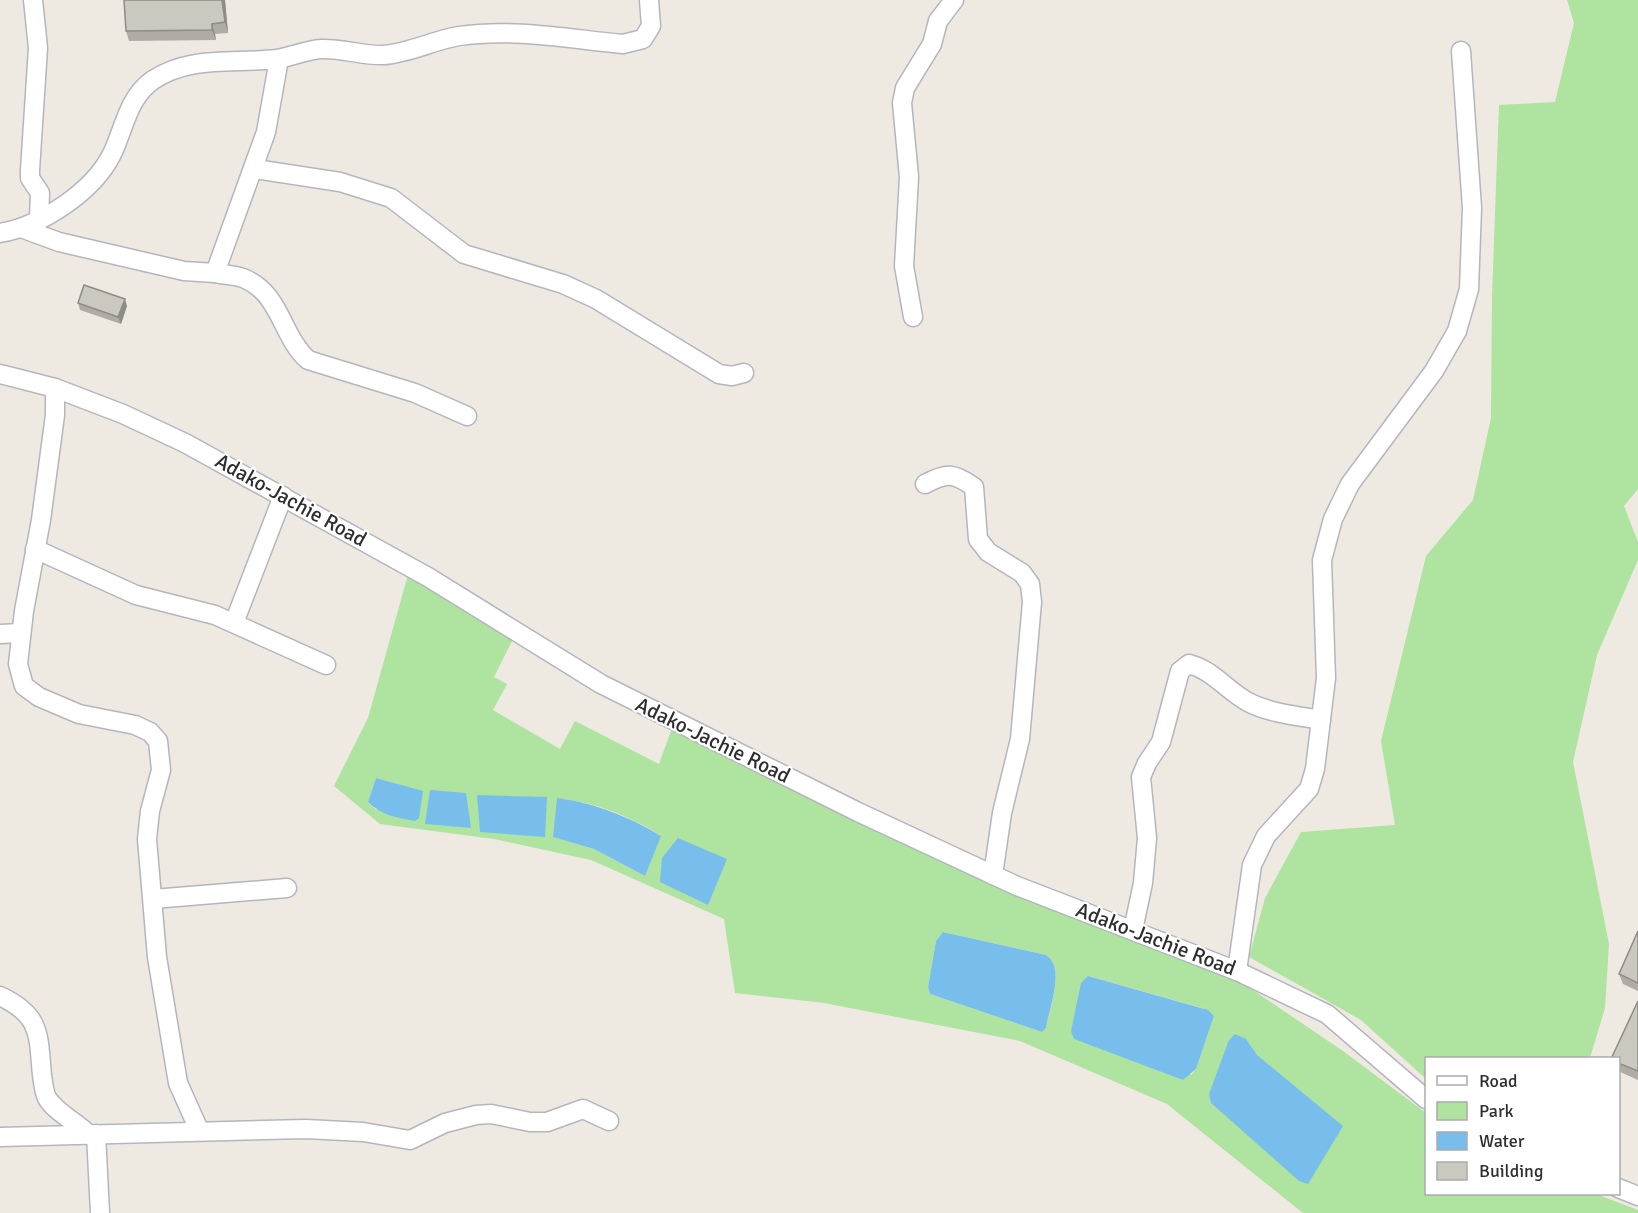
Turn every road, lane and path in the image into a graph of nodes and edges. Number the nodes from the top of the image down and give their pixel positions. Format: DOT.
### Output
graph roads {
  1 [pos="33,0"];
  2 [pos="649,0"];
  3 [pos="954,0"];
  4 [pos="1461,51"];
  5 [pos="279,59"];
  6 [pos="255,169"];
  7 [pos="39,219"];
  8 [pos="21,228"];
  9 [pos="0,233"];
  10 [pos="215,273"];
  11 [pos="913,317"];
  12 [pos="744,373"];
  13 [pos="0,374"];
  14 [pos="54,388"];
  15 [pos="468,416"];
  16 [pos="925,484"];
  17 [pos="283,496"];
  18 [pos="35,549"];
  19 [pos="234,623"];
  20 [pos="21,633"];
  21 [pos="0,634"];
  22 [pos="326,665"];
  23 [pos="1321,720"];
  24 [pos="993,875"];
  25 [pos="287,888"];
  26 [pos="153,899"];
  27 [pos="1133,930"];
  28 [pos="1237,971"];
  29 [pos="0,996"];
  30 [pos="1425,1098"];
  31 [pos="609,1121"];
  32 [pos="199,1130"];
  33 [pos="93,1134"];
  34 [pos="0,1137"];
  35 [pos="1620,1189"];
  36 [pos="1638,1196"];
  37 [pos="100,1213"];
  1 -- 7 [label="street"];
  2 -- 5 [label="street"];
  3 -- 11 [label="street"];
  4 -- 23 [label="street"];
  5 -- 6 [label="street"];
  5 -- 7 [label="street"];
  6 -- 10 [label="street"];
  6 -- 12 [label="street"];
  7 -- 8 [label="street"];
  8 -- 9 [label="street"];
  8 -- 10 [label="street"];
  10 -- 15 [label="street"];
  13 -- 14 [label="street, Adako-Jachie Road"];
  14 -- 17 [label="street, Adako-Jachie Road"];
  14 -- 18 [label="street"];
  16 -- 24 [label="street"];
  17 -- 19 [label="street"];
  17 -- 24 [label="street, Adako-Jachie Road"];
  18 -- 19 [label="street"];
  18 -- 20 [label="street"];
  19 -- 22 [label="street"];
  20 -- 21 [label="street"];
  20 -- 26 [label="street"];
  23 -- 27 [label="street"];
  23 -- 28 [label="street"];
  24 -- 27 [label="street, Adako-Jachie Road"];
  25 -- 26 [label="street"];
  26 -- 32 [label="street"];
  27 -- 28 [label="street, Adako-Jachie Road"];
  28 -- 30 [label="street, Adako-Jachie Road"];
  29 -- 33 [label="street"];
  31 -- 32 [label="street"];
  32 -- 33 [label="street"];
  33 -- 34 [label="street"];
  33 -- 37 [label="street"];
  35 -- 36 [label="street"];
}
